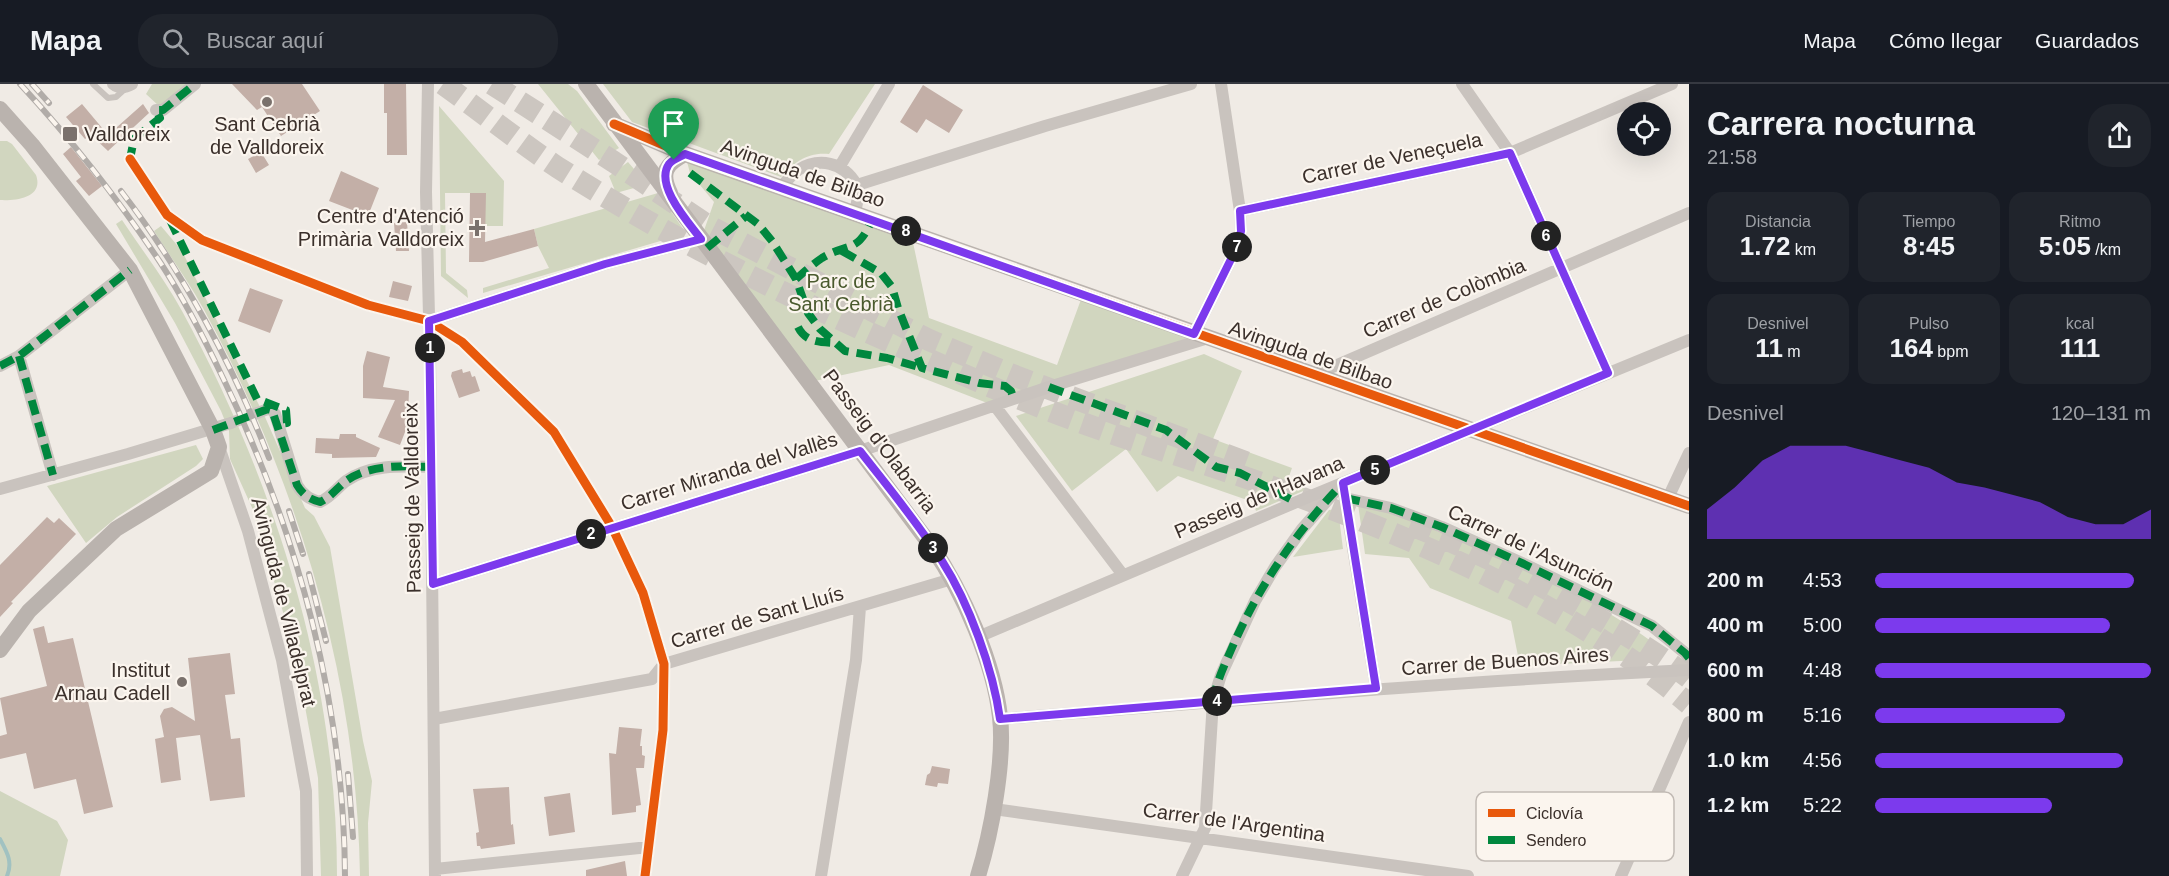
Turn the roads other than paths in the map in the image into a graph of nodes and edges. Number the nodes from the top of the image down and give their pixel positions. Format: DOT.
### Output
graph roads {
  1 [pos="93,84"];
  2 [pos="113,84"];
  3 [pos="195,84"];
  4 [pos="428,84"];
  5 [pos="586,84"];
  6 [pos="889,84"];
  7 [pos="1191,84"];
  8 [pos="1221,84"];
  9 [pos="1462,84"];
  10 [pos="1672,84"];
  11 [pos="130,85"];
  12 [pos="0,110"];
  13 [pos="156,110"];
  14 [pos="615,124"];
  15 [pos="1510,153"];
  16 [pos="685,154"];
  17 [pos="639,156"];
  18 [pos="130,159"];
  19 [pos="840,166"];
  20 [pos="857,185"];
  21 [pos="781,187"];
  22 [pos="676,207"];
  23 [pos="1240,211"];
  24 [pos="855,212"];
  25 [pos="1689,213"];
  26 [pos="701,239"];
  27 [pos="1561,269"];
  28 [pos="130,270"];
  29 [pos="429,321"];
  30 [pos="1201,336"];
  31 [pos="1689,340"];
  32 [pos="20,356"];
  33 [pos="0,366"];
  34 [pos="1608,373"];
  35 [pos="1314,375"];
  36 [pos="995,406"];
  37 [pos="260,412"];
  38 [pos="231,423"];
  39 [pos="213,430"];
  40 [pos="1472,430"];
  41 [pos="219,447"];
  42 [pos="860,451"];
  43 [pos="1689,453"];
  44 [pos="430,466"];
  45 [pos="53,475"];
  46 [pos="1343,483"];
  47 [pos="0,489"];
  48 [pos="1345,498"];
  49 [pos="1668,498"];
  50 [pos="1689,506"];
  51 [pos="612,527"];
  52 [pos="1123,575"];
  53 [pos="952,579"];
  54 [pos="433,584"];
  55 [pos="860,607"];
  56 [pos="978,637"];
  57 [pos="0,650"];
  58 [pos="1689,658"];
  59 [pos="664,664"];
  60 [pos="1689,670"];
  61 [pos="1376,688"];
  62 [pos="1213,701"];
  63 [pos="434,719"];
  64 [pos="1000,719"];
  65 [pos="1689,722"];
  66 [pos="1658,792"];
  67 [pos="994,809"];
  68 [pos="1200,837"];
  69 [pos="649,847"];
  70 [pos="1628,861"];
  71 [pos="1402,871"];
  72 [pos="435,872"];
  73 [pos="307,876"];
  74 [pos="645,876"];
  75 [pos="821,876"];
  76 [pos="978,876"];
  77 [pos="1182,876"];
  78 [pos="1468,876"];
  79 [pos="1621,876"];
  1 -- 11 [label="lane"];
  2 -- 11 [label="street"];
  3 -- 13 [label="street"];
  4 -- 29 [label="street, Passeig de Valldoreix"];
  5 -- 14 [label="street, Passeig d'Olabarria"];
  6 -- 19 [label="street"];
  7 -- 20 [label="street"];
  8 -- 23 [label="street"];
  9 -- 15 [label="street"];
  10 -- 15 [label="street, Carrer de Veneçuela"];
  12 -- 28 [label="street"];
  14 -- 16 [label="street, Avinguda de Bilbao"];
  14 -- 17 [label="street, Passeig d'Olabarria"];
  15 -- 23 [label="street, Carrer de Veneçuela"];
  15 -- 27 [label="street"];
  16 -- 17 [label="street"];
  16 -- 21 [label="street, Avinguda de Bilbao"];
  16 -- 22 [label="street"];
  17 -- 22 [label="street, Passeig d'Olabarria"];
  18 -- 29 [label="street"];
  19 -- 20 [label="street"];
  19 -- 21 [label="street"];
  20 -- 24 [label="street"];
  21 -- 24 [label="street, Avinguda de Bilbao"];
  22 -- 26 [label="street, Passeig d'Olabarria"];
  23 -- 30 [label="street"];
  24 -- 30 [label="street, Avinguda de Bilbao"];
  25 -- 27 [label="street, Carrer de Colòmbia"];
  26 -- 29 [label="street"];
  26 -- 42 [label="street, Passeig d'Olabarria"];
  27 -- 34 [label="street"];
  27 -- 35 [label="street, Carrer de Colòmbia"];
  28 -- 32 [label="street"];
  28 -- 39 [label="street"];
  29 -- 44 [label="street, Passeig de Valldoreix"];
  29 -- 51 [label="street"];
  30 -- 35 [label="street, Avinguda de Bilbao"];
  30 -- 36 [label="street, Carrer Miranda del Vallès"];
  31 -- 34 [label="street, Passeig de l'Havana"];
  32 -- 33 [label="street"];
  32 -- 45 [label="street"];
  34 -- 40 [label="street, Passeig de l'Havana"];
  35 -- 40 [label="street, Avinguda de Bilbao"];
  36 -- 42 [label="street, Carrer Miranda del Vallès"];
  36 -- 52 [label="street"];
  37 -- 44 [label="street"];
  38 -- 39 [label="street"];
  39 -- 41 [label="street"];
  39 -- 45 [label="street"];
  40 -- 46 [label="street, Passeig de l'Havana"];
  40 -- 49 [label="street, Avinguda de Bilbao"];
  41 -- 57 [label="street"];
  41 -- 73 [label="street, Avinguda de Villadelprat"];
  42 -- 51 [label="street, Carrer Miranda del Vallès"];
  42 -- 53 [label="street, Passeig d'Olabarria"];
  43 -- 49 [label="street"];
  44 -- 54 [label="street, Passeig de Valldoreix"];
  45 -- 47 [label="street"];
  46 -- 48 [label="street"];
  46 -- 52 [label="street, Passeig de l'Havana"];
  46 -- 62 [label="street"];
  48 -- 58 [label="street, Carrer de l'Asunción"];
  48 -- 61 [label="street"];
  49 -- 50 [label="street, Avinguda de Bilbao"];
  51 -- 54 [label="street, Carrer Miranda del Vallès"];
  51 -- 59 [label="street"];
  52 -- 56 [label="street, Passeig de l'Havana"];
  53 -- 55 [label="street, Carrer de Sant Lluís"];
  53 -- 56 [label="street, Passeig d'Olabarria"];
  54 -- 63 [label="street, Passeig de Valldoreix"];
  55 -- 59 [label="street, Carrer de Sant Lluís"];
  55 -- 75 [label="street"];
  56 -- 64 [label="street, Passeig d'Olabarria"];
  59 -- 63 [label="street, Carrer de Sant Lluís"];
  59 -- 69 [label="street"];
  60 -- 61 [label="street, Carrer de Buenos Aires"];
  61 -- 62 [label="street, Carrer de Buenos Aires"];
  62 -- 64 [label="street, Carrer de Buenos Aires"];
  62 -- 68 [label="street"];
  63 -- 72 [label="street, Passeig de Valldoreix"];
  64 -- 67 [label="street, Passeig d'Olabarria"];
  65 -- 66 [label="street"];
  67 -- 68 [label="street, Carrer de l'Argentina"];
  67 -- 76 [label="street, Passeig d'Olabarria"];
  68 -- 71 [label="street, Carrer de l'Argentina"];
  68 -- 77 [label="street"];
  69 -- 72 [label="street"];
  69 -- 74 [label="street"];
  70 -- 79 [label="street"];
  71 -- 78 [label="street, Carrer de l'Argentina"];
}
